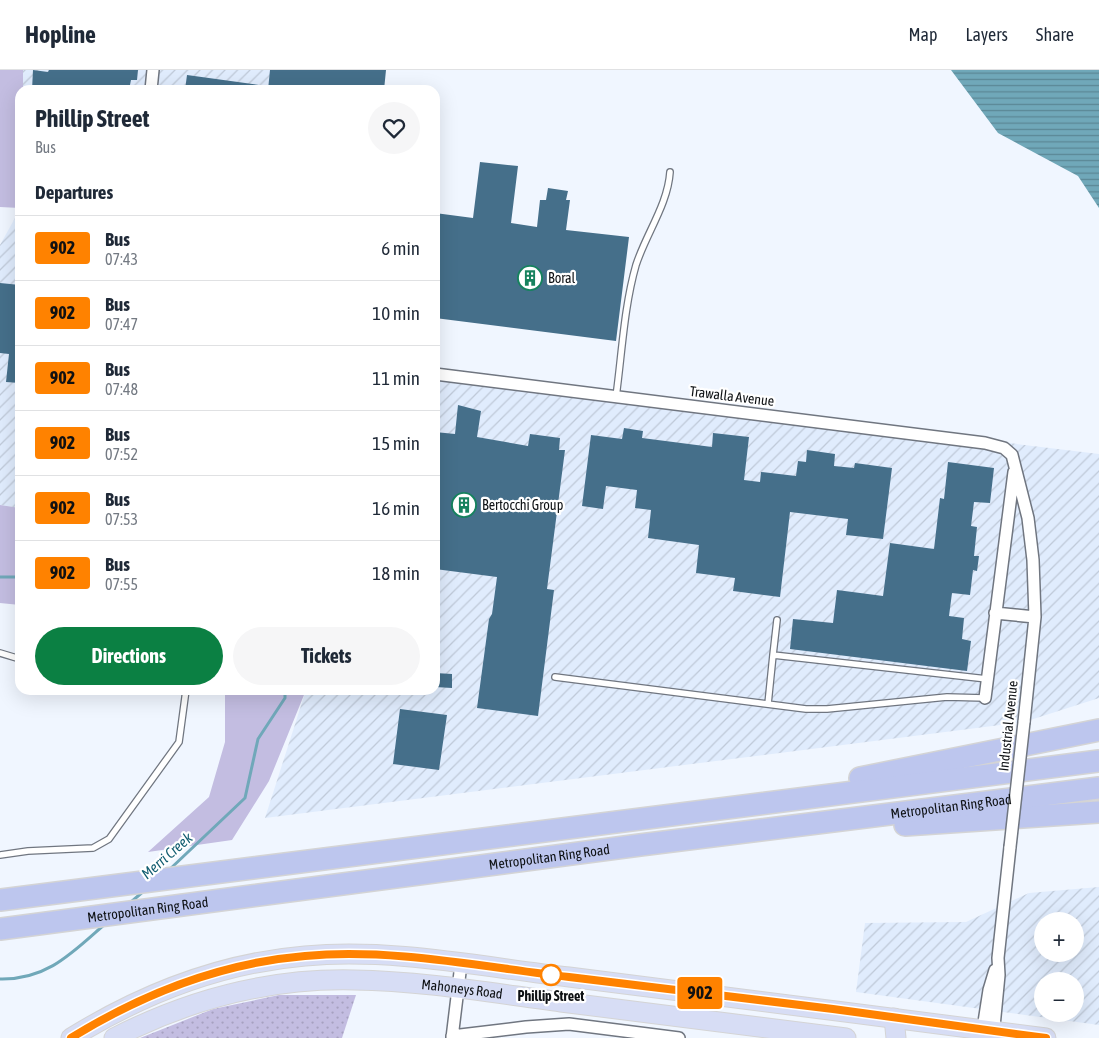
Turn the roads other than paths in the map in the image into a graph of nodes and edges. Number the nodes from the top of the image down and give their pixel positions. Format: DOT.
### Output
graph roads {
  1 [pos="154,70"];
  2 [pos="152,85"];
  3 [pos="670,172"];
  4 [pos="440,375"];
  5 [pos="616,397"];
  6 [pos="1015,466"];
  7 [pos="995,613"];
  8 [pos="1035,617"];
  9 [pos="777,620"];
  10 [pos="0,653"];
  11 [pos="773,655"];
  12 [pos="15,658"];
  13 [pos="555,677"];
  14 [pos="987,680"];
  15 [pos="185,695"];
  16 [pos="985,698"];
  17 [pos="768,704"];
  18 [pos="1099,730"];
  19 [pos="1099,761"];
  20 [pos="1099,788"];
  21 [pos="1099,812"];
  22 [pos="671,815"];
  23 [pos="640,845"];
  24 [pos="0,855"];
  25 [pos="0,900"];
  26 [pos="0,929"];
  27 [pos="462,964"];
  28 [pos="458,988"];
  29 [pos="894,1018"];
  30 [pos="988,1034"];
  31 [pos="452,1037"];
  32 [pos="70,1038"];
  33 [pos="114,1038"];
  34 [pos="679,1038"];
  35 [pos="846,1038"];
  36 [pos="896,1038"];
  37 [pos="1046,1038"];
  1 -- 2 [label="street"];
  3 -- 5 [label="lane"];
  4 -- 5 [label="street, Trawalla Avenue"];
  5 -- 6 [label="street, Trawalla Avenue"];
  6 -- 7 [label="street, Industrial Avenue"];
  6 -- 8 [label="street, Industrial Avenue"];
  7 -- 8 [label="street"];
  7 -- 14 [label="street, Industrial Avenue"];
  8 -- 30 [label="street, Industrial Avenue, bridge"];
  9 -- 11 [label="lane"];
  10 -- 12 [label="lane"];
  11 -- 14 [label="lane"];
  11 -- 17 [label="lane"];
  13 -- 17 [label="lane"];
  14 -- 16 [label="street, Industrial Avenue"];
  15 -- 24 [label="lane"];
  16 -- 17 [label="lane"];
  18 -- 22 [label="highway"];
  19 -- 22 [label="highway, Metropolitan Ring Road"];
  20 -- 23 [label="highway, Metropolitan Ring Road"];
  21 -- 23 [label="highway"];
  22 -- 25 [label="highway, Metropolitan Ring Road"];
  23 -- 26 [label="highway, Metropolitan Ring Road"];
  27 -- 28 [label="street"];
  27 -- 29 [label="main road, Mahoneys Road"];
  27 -- 32 [label="main road, Mahoneys Road"];
  28 -- 31 [label="street"];
  28 -- 33 [label="main road, Mahoneys Road"];
  28 -- 35 [label="main road, Mahoneys Road"];
  29 -- 30 [label="main road, Mahoneys Road"];
  29 -- 36 [label="main road"];
  30 -- 37 [label="main road, Mahoneys Road"];
  31 -- 34 [label="street"];
}
